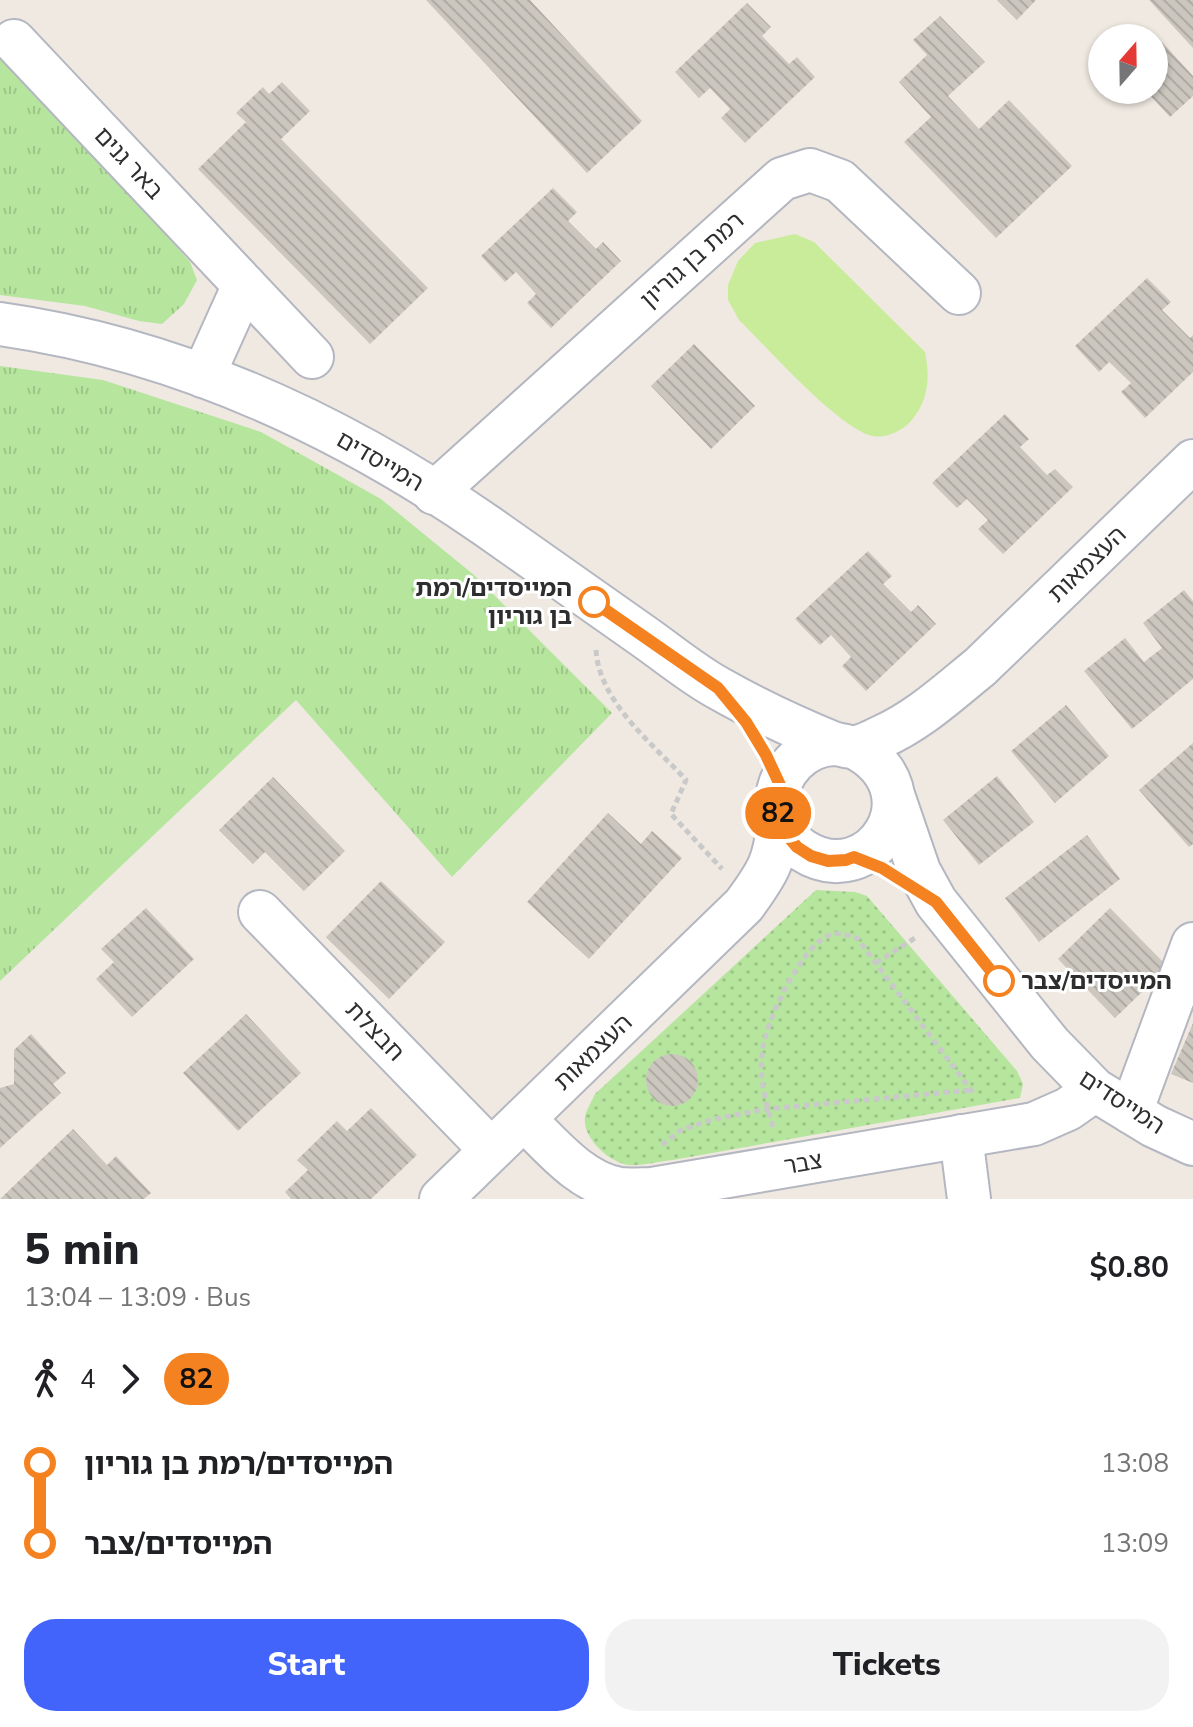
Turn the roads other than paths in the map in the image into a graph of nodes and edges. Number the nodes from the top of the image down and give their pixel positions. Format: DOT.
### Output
graph roads {
  1 [pos="14,41"];
  2 [pos="244,285"];
  3 [pos="959,293"];
  4 [pos="0,324"];
  5 [pos="312,357"];
  6 [pos="203,376"];
  7 [pos="1193,461"];
  8 [pos="434,493"];
  9 [pos="980,667"];
  10 [pos="718,688"];
  11 [pos="845,746"];
  12 [pos="892,790"];
  13 [pos="779,802"];
  14 [pos="841,859"];
  15 [pos="747,902"];
  16 [pos="936,902"];
  17 [pos="260,912"];
  18 [pos="1193,944"];
  19 [pos="1095,1090"];
  20 [pos="1131,1112"];
  21 [pos="524,1119"];
  22 [pos="961,1136"];
  23 [pos="1193,1144"];
  24 [pos="473,1180"];
  25 [pos="969,1199"];
  1 -- 2 [label="street, באר גנים"];
  2 -- 5 [label="street, באר גנים"];
  2 -- 6 [label="street"];
  3 -- 8 [label="street, רמת בן גוריון"];
  4 -- 6 [label="street, המייסדים"];
  6 -- 8 [label="street, המייסדים"];
  7 -- 9 [label="street, העצמאות"];
  8 -- 10 [label="street, המייסדים"];
  9 -- 11 [label="street, העצמאות"];
  9 -- 12 [label="street, העצמאות"];
  10 -- 11 [label="street, המייסדים"];
  10 -- 13 [label="street, המייסדים"];
  11 -- 12 [label="street"];
  11 -- 13 [label="street"];
  12 -- 14 [label="street"];
  12 -- 16 [label="street, המייסדים"];
  13 -- 14 [label="street"];
  13 -- 15 [label="street, העצמאות"];
  14 -- 15 [label="street, העצמאות"];
  14 -- 16 [label="street, המייסדים"];
  15 -- 21 [label="street, העצמאות"];
  16 -- 19 [label="street, המייסדים"];
  17 -- 24 [label="street, חבצלת"];
  18 -- 20 [label="street"];
  19 -- 20 [label="street, המייסדים"];
  19 -- 22 [label="street, צבר"];
  20 -- 23 [label="street, המייסדים"];
  21 -- 22 [label="street, צבר"];
  21 -- 24 [label="street, העצמאות"];
  22 -- 25 [label="street"];
}
